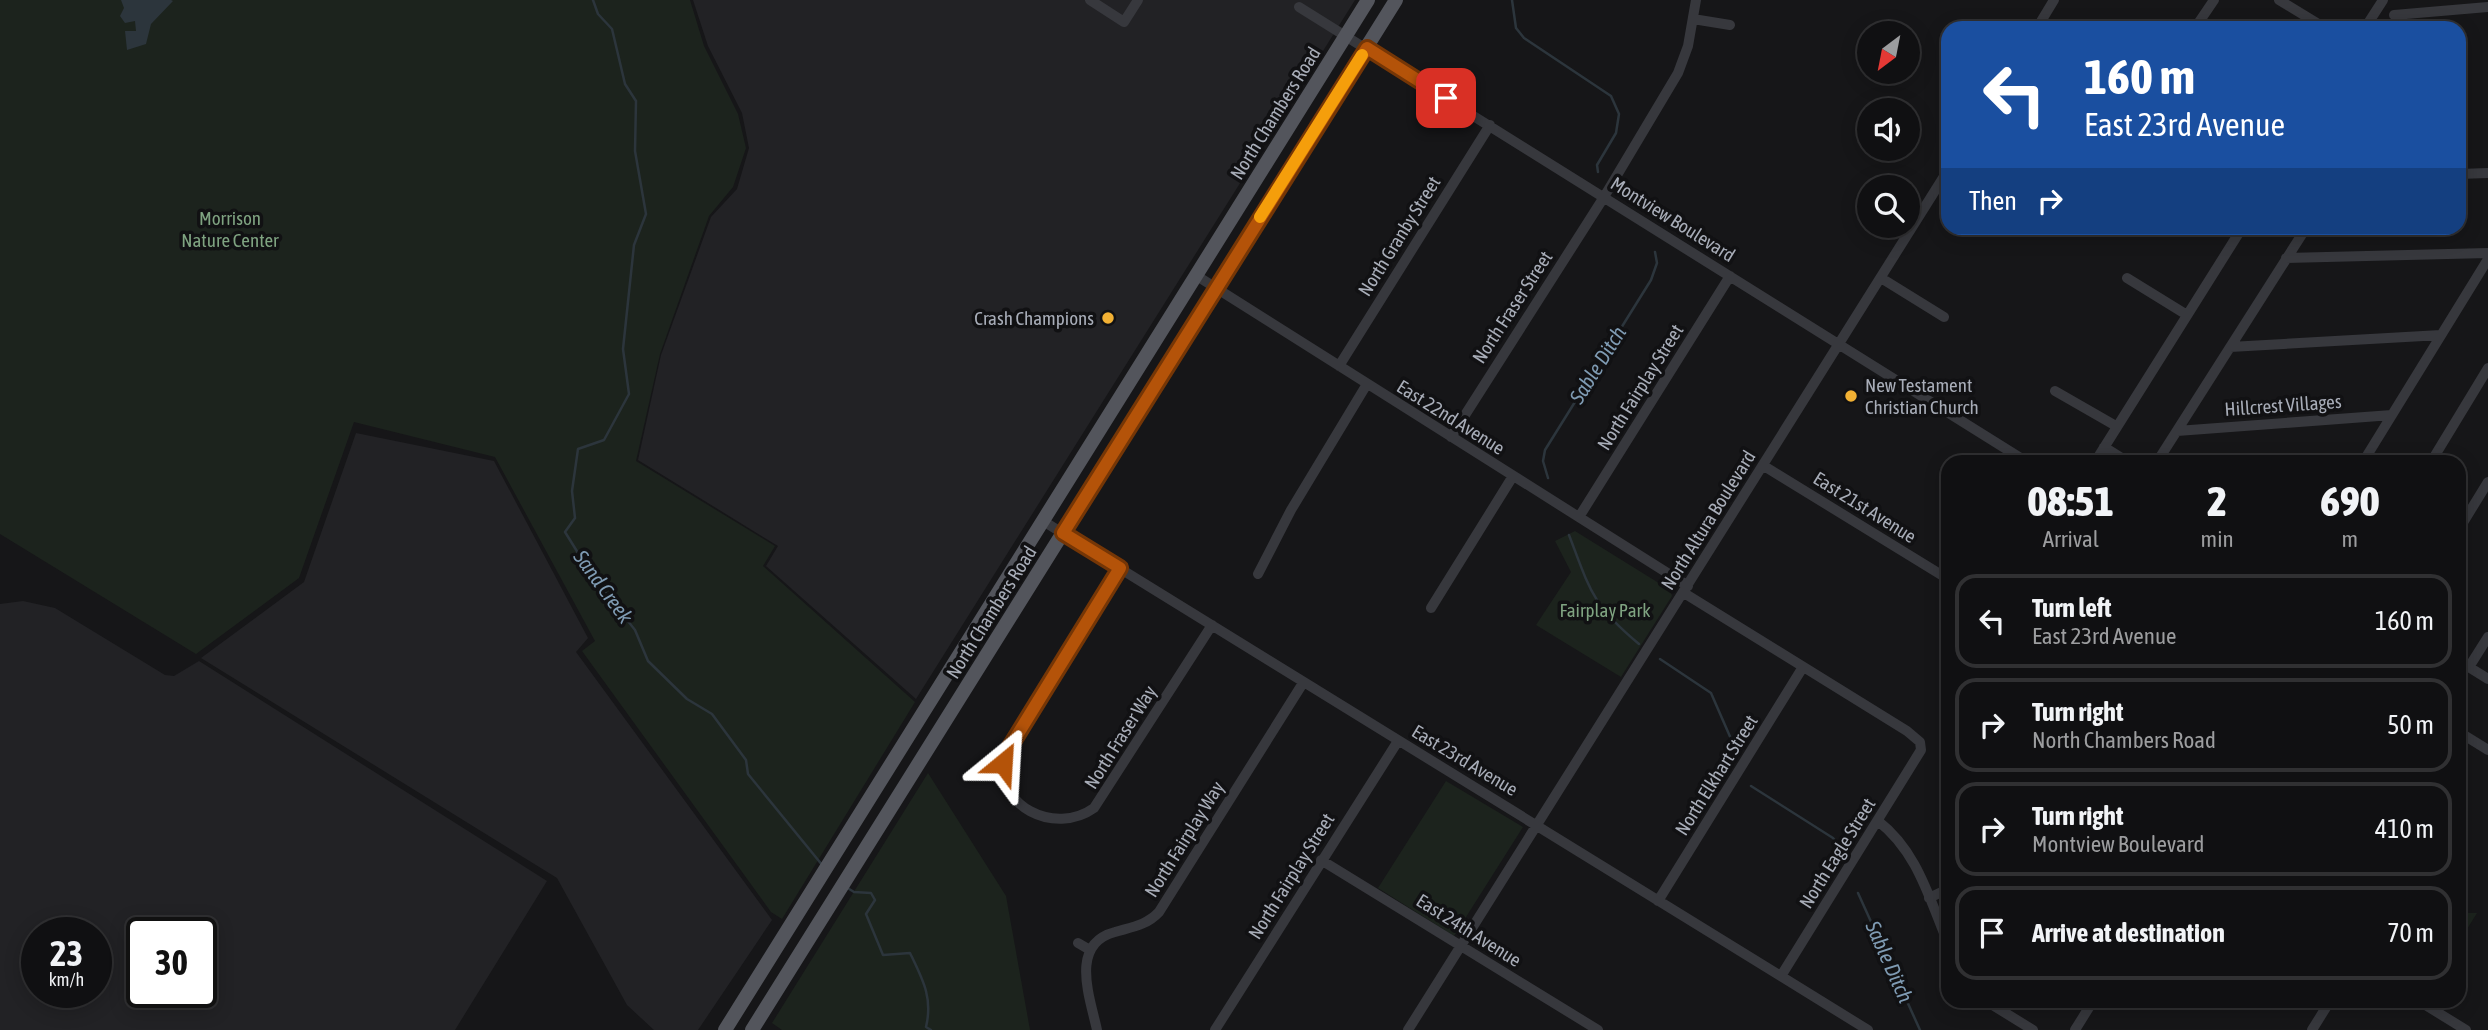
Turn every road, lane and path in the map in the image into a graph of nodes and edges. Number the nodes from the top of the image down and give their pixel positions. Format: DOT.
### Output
graph roads {
  1 [pos="1090,0"];
  2 [pos="1138,0"];
  3 [pos="1368,0"];
  4 [pos="1396,0"];
  5 [pos="1696,0"];
  6 [pos="2054,0"];
  7 [pos="2214,0"];
  8 [pos="2279,0"];
  9 [pos="2383,0"];
  10 [pos="2448,0"];
  11 [pos="1299,6"];
  12 [pos="2488,7"];
  13 [pos="2441,11"];
  14 [pos="2394,15"];
  15 [pos="1693,19"];
  16 [pos="2041,21"];
  17 [pos="2200,21"];
  18 [pos="2314,21"];
  19 [pos="2370,21"];
  20 [pos="1730,25"];
  21 [pos="1346,35"];
  22 [pos="1367,48"];
  23 [pos="1490,125"];
  24 [pos="2488,173"];
  25 [pos="2466,174"];
  26 [pos="1941,181"];
  27 [pos="1604,197"];
  28 [pos="2238,235"];
  29 [pos="2302,235"];
  30 [pos="2488,253"];
  31 [pos="2287,258"];
  32 [pos="2488,259"];
  33 [pos="1197,276"];
  34 [pos="1730,276"];
  35 [pos="1881,278"];
  36 [pos="2127,278"];
  37 [pos="1216,288"];
  38 [pos="2187,315"];
  39 [pos="1944,317"];
  40 [pos="2441,335"];
  41 [pos="1838,343"];
  42 [pos="2230,347"];
  43 [pos="1339,366"];
  44 [pos="2488,369"];
  45 [pos="1367,384"];
  46 [pos="2055,391"];
  47 [pos="2392,415"];
  48 [pos="2116,426"];
  49 [pos="2177,431"];
  50 [pos="1451,437"];
  51 [pos="2104,447"];
  52 [pos="2016,455"];
  53 [pos="2099,455"];
  54 [pos="2117,455"];
  55 [pos="2162,455"];
  56 [pos="2367,455"];
  57 [pos="2435,455"];
  58 [pos="1763,466"];
  59 [pos="1513,476"];
  60 [pos="2488,482"];
  61 [pos="1579,517"];
  62 [pos="2466,518"];
  63 [pos="1043,521"];
  64 [pos="1063,533"];
  65 [pos="1120,568"];
  66 [pos="1258,574"];
  67 [pos="1941,575"];
  68 [pos="1686,590"];
  69 [pos="1431,608"];
  70 [pos="1212,625"];
  71 [pos="2488,638"];
  72 [pos="2466,665"];
  73 [pos="1803,667"];
  74 [pos="2469,667"];
  75 [pos="2488,679"];
  76 [pos="1303,682"];
  77 [pos="2466,736"];
  78 [pos="1398,741"];
  79 [pos="1921,747"];
  80 [pos="2488,750"];
  81 [pos="1878,821"];
  82 [pos="1538,825"];
  83 [pos="1321,860"];
  84 [pos="1941,892"];
  85 [pos="1928,898"];
  86 [pos="1658,901"];
  87 [pos="1941,927"];
  88 [pos="1078,943"];
  89 [pos="1460,945"];
  90 [pos="1090,950"];
  91 [pos="1781,976"];
  92 [pos="752,987"];
  93 [pos="772,999"];
  94 [pos="2000,1008"];
  95 [pos="2089,1008"];
  96 [pos="2326,1008"];
  97 [pos="2430,1008"];
  98 [pos="725,1030"];
  99 [pos="752,1030"];
  100 [pos="1097,1030"];
  101 [pos="1215,1030"];
  102 [pos="1408,1030"];
  103 [pos="1598,1030"];
  104 [pos="1868,1030"];
  105 [pos="2032,1030"];
  106 [pos="2075,1030"];
  107 [pos="2312,1030"];
  108 [pos="2466,1030"];
  1 -- 2 [label="street"];
  3 -- 21 [label="main road, North Chambers Road"];
  4 -- 22 [label="main road, North Chambers Road"];
  5 -- 15 [label="street, North Fraser Street"];
  6 -- 16 [label="street"];
  7 -- 17 [label="street"];
  8 -- 18 [label="street"];
  9 -- 19 [label="street"];
  10 -- 13 [label="street"];
  11 -- 21 [label="street, Montview Boulevard"];
  12 -- 13 [label="street"];
  13 -- 14 [label="street"];
  15 -- 20 [label="street"];
  15 -- 27 [label="street, North Fraser Street"];
  21 -- 22 [label="street, Montview Boulevard"];
  21 -- 33 [label="main road, North Chambers Road"];
  22 -- 23 [label="street, Montview Boulevard"];
  22 -- 37 [label="main road, North Chambers Road"];
  23 -- 27 [label="street, Montview Boulevard"];
  23 -- 43 [label="street, North Granby Street"];
  24 -- 25 [label="street"];
  26 -- 35 [label="street, North Altura Boulevard"];
  27 -- 34 [label="street, Montview Boulevard"];
  27 -- 50 [label="street, North Fraser Street"];
  28 -- 38 [label="street"];
  29 -- 31 [label="street, Hillcrest Villages"];
  30 -- 31 [label="street"];
  31 -- 42 [label="street, Hillcrest Villages"];
  32 -- 40 [label="street"];
  33 -- 37 [label="street, East 22nd Avenue"];
  33 -- 63 [label="main road, North Chambers Road"];
  34 -- 41 [label="street, Montview Boulevard"];
  34 -- 61 [label="street, North Fairplay Street"];
  35 -- 39 [label="street"];
  35 -- 41 [label="street, North Altura Boulevard"];
  36 -- 38 [label="street"];
  37 -- 43 [label="street, East 22nd Avenue"];
  37 -- 64 [label="main road, North Chambers Road"];
  38 -- 48 [label="street"];
  40 -- 42 [label="street"];
  40 -- 47 [label="street"];
  41 -- 52 [label="street, Montview Boulevard"];
  41 -- 58 [label="street, North Altura Boulevard"];
  42 -- 49 [label="street, Hillcrest Villages"];
  43 -- 45 [label="street, East 22nd Avenue"];
  44 -- 57 [label="street"];
  45 -- 50 [label="street, East 22nd Avenue"];
  45 -- 66 [label="street"];
  46 -- 48 [label="street"];
  47 -- 49 [label="street, Hillcrest Villages"];
  47 -- 56 [label="street"];
  48 -- 51 [label="street"];
  49 -- 55 [label="street, Hillcrest Villages"];
  50 -- 59 [label="street, East 22nd Avenue"];
  51 -- 53 [label="street"];
  51 -- 54 [label="street"];
  58 -- 67 [label="street, East 21st Avenue"];
  58 -- 68 [label="street, North Altura Boulevard"];
  59 -- 61 [label="street, East 22nd Avenue"];
  59 -- 69 [label="street"];
  60 -- 62 [label="street"];
  61 -- 68 [label="street, East 22nd Avenue"];
  63 -- 64 [label="street, East 23rd Avenue"];
  63 -- 92 [label="main road, North Chambers Road"];
  64 -- 65 [label="street, East 23rd Avenue"];
  64 -- 93 [label="main road, North Chambers Road"];
  65 -- 70 [label="street, East 23rd Avenue"];
  65 -- 70 [label="street, North Fraser Way"];
  68 -- 73 [label="street, East 22nd Avenue"];
  68 -- 82 [label="street, North Altura Boulevard"];
  70 -- 76 [label="street, East 23rd Avenue"];
  71 -- 74 [label="street"];
  72 -- 74 [label="street"];
  73 -- 79 [label="street, East 22nd Avenue"];
  73 -- 86 [label="street, North Elkhart Street"];
  74 -- 75 [label="street"];
  76 -- 78 [label="street, East 23rd Avenue"];
  76 -- 90 [label="street, North Fairplay Way"];
  77 -- 80 [label="street"];
  78 -- 82 [label="street, East 23rd Avenue"];
  78 -- 83 [label="street, North Fairplay Street"];
  79 -- 81 [label="street, North Eagle Street"];
  81 -- 85 [label="street"];
  81 -- 91 [label="street, North Eagle Street"];
  82 -- 86 [label="street, East 23rd Avenue"];
  82 -- 89 [label="street, North Altura Boulevard"];
  83 -- 89 [label="street, East 24th Avenue"];
  83 -- 101 [label="street, North Fairplay Street"];
  84 -- 85 [label="street"];
  85 -- 87 [label="street"];
  86 -- 91 [label="street, East 23rd Avenue"];
  88 -- 90 [label="street"];
  89 -- 102 [label="street, North Altura Boulevard"];
  89 -- 103 [label="street, East 24th Avenue"];
  90 -- 100 [label="street"];
  91 -- 104 [label="street, East 23rd Avenue"];
  92 -- 93 [label="main road"];
  92 -- 98 [label="main road, North Chambers Road"];
  93 -- 99 [label="main road, North Chambers Road"];
  94 -- 105 [label="street"];
  95 -- 106 [label="street"];
  96 -- 107 [label="street"];
  97 -- 108 [label="street"];
}
